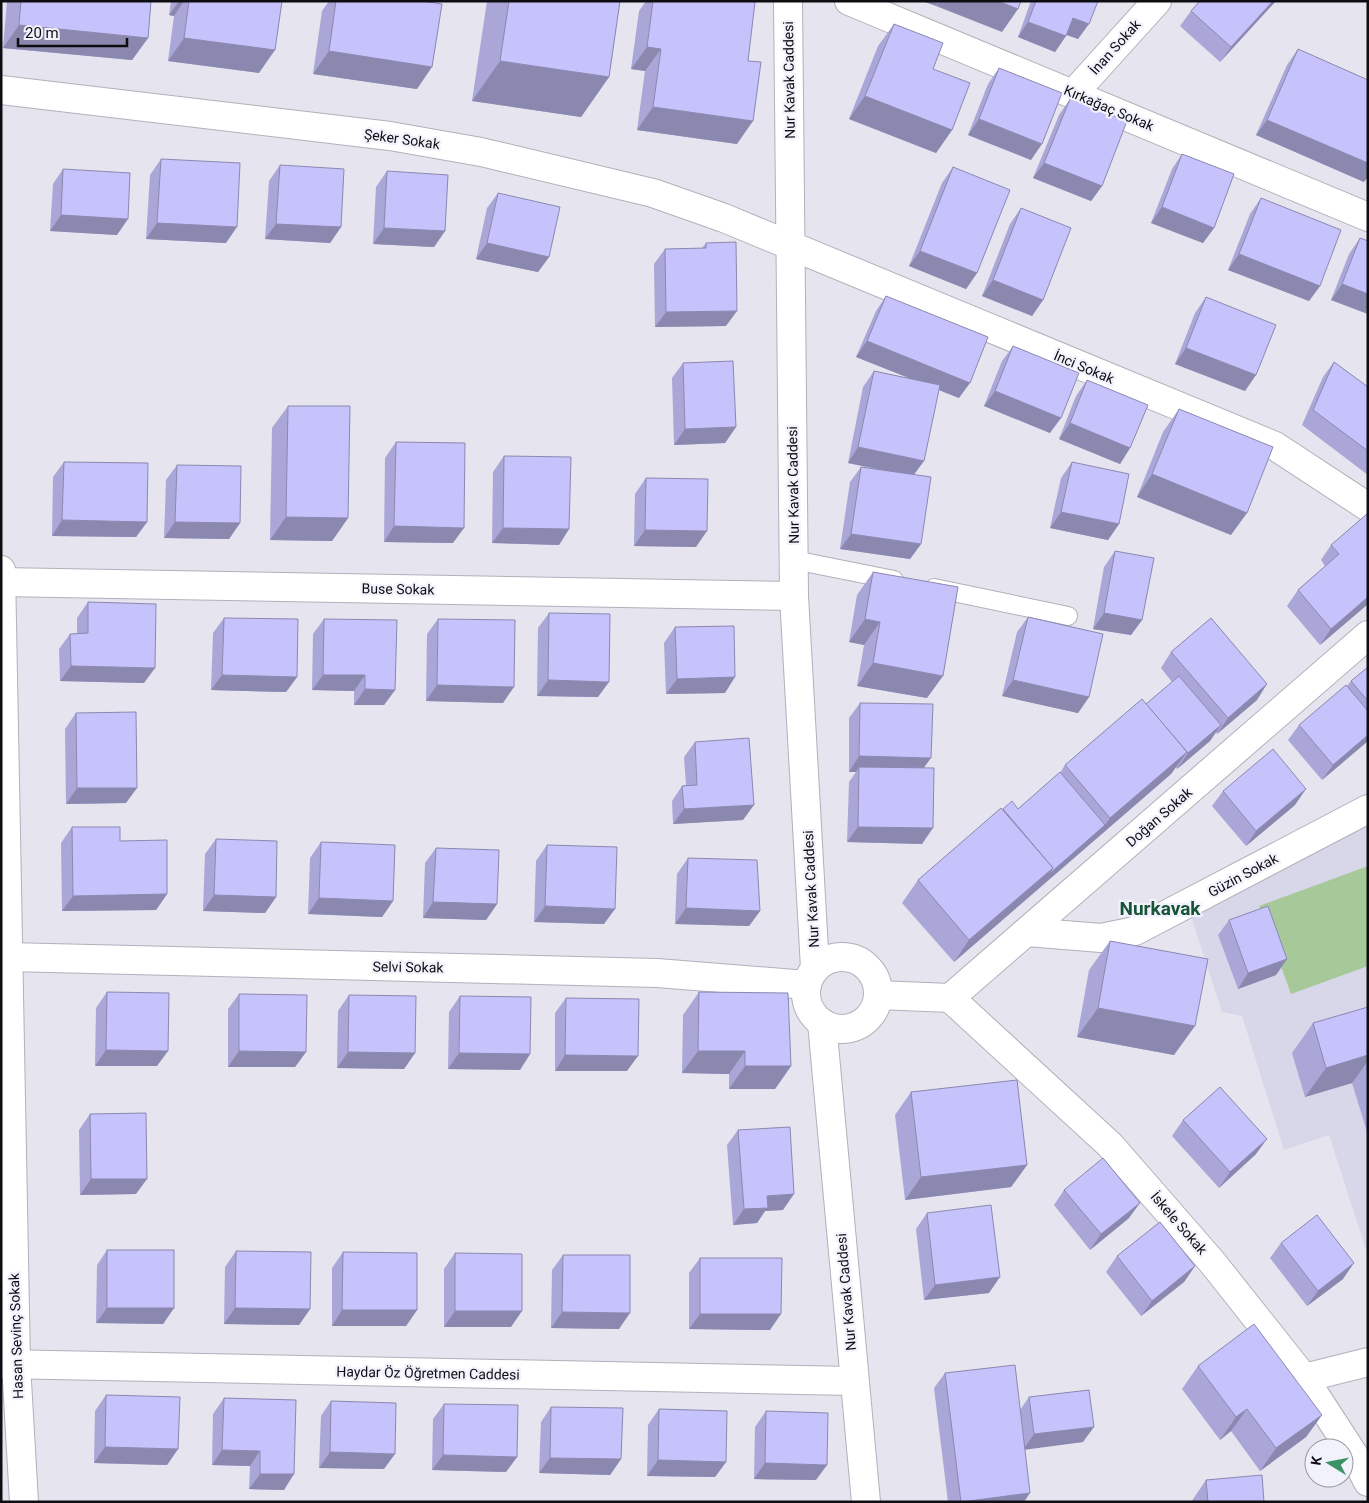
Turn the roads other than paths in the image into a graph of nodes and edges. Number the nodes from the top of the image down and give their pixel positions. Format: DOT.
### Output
graph roads {
  1 [pos="788,1"];
  2 [pos="849,1"];
  3 [pos="1157,1"];
  4 [pos="1,90"];
  5 [pos="1074,94"];
  6 [pos="1368,217"];
  7 [pos="790,245"];
  8 [pos="1368,507"];
  9 [pos="794,560"];
  10 [pos="1,570"];
  11 [pos="2,582"];
  12 [pos="794,596"];
  13 [pos="1068,616"];
  14 [pos="1368,635"];
  15 [pos="1368,809"];
  16 [pos="1027,932"];
  17 [pos="8,957"];
  18 [pos="811,976"];
  19 [pos="878,995"];
  20 [pos="950,998"];
  21 [pos="822,1023"];
  22 [pos="1368,1362"];
  23 [pos="8,1364"];
  24 [pos="1304,1378"];
  25 [pos="854,1382"];
  26 [pos="1368,1482"];
  27 [pos="24,1502"];
  28 [pos="866,1502"];
  1 -- 7 [label="street, Nur Kavak Caddesi"];
  2 -- 5 [label="street, Kırkağaç Sokak"];
  3 -- 5 [label="street, İnan Sokak"];
  4 -- 7 [label="street, Şeker Sokak"];
  5 -- 6 [label="street, Kırkağaç Sokak"];
  7 -- 8 [label="street, İnci Sokak"];
  7 -- 9 [label="street, Nur Kavak Caddesi"];
  9 -- 12 [label="street, Nur Kavak Caddesi"];
  9 -- 13 [label="lane"];
  10 -- 11 [label="street, Hasan Sevinç Sokak"];
  11 -- 12 [label="street, Buse Sokak"];
  11 -- 17 [label="street, Hasan Sevinç Sokak"];
  12 -- 18 [label="street, Nur Kavak Caddesi"];
  14 -- 16 [label="street, Doğan Sokak"];
  15 -- 16 [label="street, Güzin Sokak"];
  16 -- 20 [label="street, Doğan Sokak"];
  17 -- 18 [label="street, Selvi Sokak"];
  17 -- 23 [label="street, Hasan Sevinç Sokak"];
  18 -- 19 [label="street"];
  18 -- 21 [label="street"];
  19 -- 20 [label="street"];
  19 -- 21 [label="street"];
  20 -- 24 [label="street, İskele Sokak"];
  21 -- 25 [label="street, Nur Kavak Caddesi"];
  22 -- 24 [label="street"];
  23 -- 25 [label="street, Haydar Öz Öğretmen Caddesi"];
  23 -- 27 [label="street, Hasan Sevinç Sokak"];
  24 -- 26 [label="street, İskele Sokak"];
  25 -- 28 [label="street, Nur Kavak Caddesi"];
}
